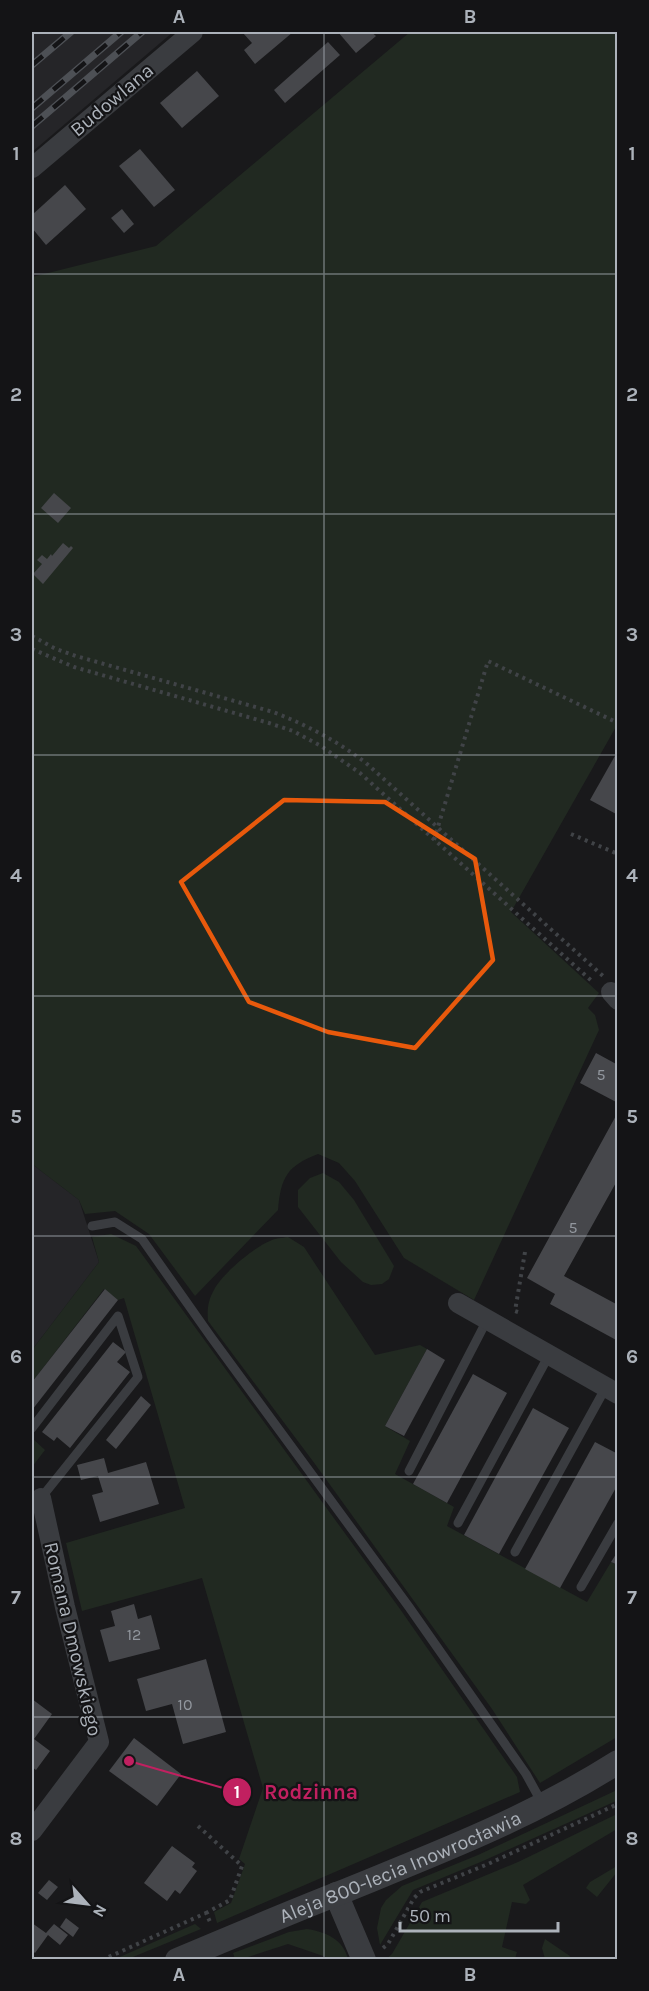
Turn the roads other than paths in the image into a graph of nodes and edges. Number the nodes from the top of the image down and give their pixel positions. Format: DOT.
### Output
graph roads {
  1 [pos="193,32"];
  2 [pos="32,168"];
  3 [pos="92,1226"];
  4 [pos="458,1303"];
  5 [pos="487,1320"];
  6 [pos="549,1355"];
  7 [pos="612,1391"];
  8 [pos="32,1428"];
  9 [pos="409,1471"];
  10 [pos="41,1498"];
  11 [pos="458,1523"];
  12 [pos="618,1523"];
  13 [pos="516,1552"];
  14 [pos="581,1587"];
  15 [pos="618,1762"];
  16 [pos="543,1806"];
  17 [pos="32,1832"];
  18 [pos="336,1894"];
  19 [pos="369,1957"];
  20 [pos="177,1959"];
  1 -- 2 [label="street, Budowlana"];
  3 -- 16 [label="lane"];
  4 -- 5 [label="street"];
  5 -- 6 [label="street"];
  5 -- 9 [label="lane"];
  6 -- 7 [label="street"];
  6 -- 11 [label="lane"];
  7 -- 13 [label="lane"];
  8 -- 10 [label="lane"];
  10 -- 17 [label="street, Romana Dmowskiego"];
  12 -- 14 [label="lane"];
  15 -- 16 [label="street, Aleja 800-lecia Inowrocławia"];
  16 -- 18 [label="street, Aleja 800-lecia Inowrocławia"];
  18 -- 19 [label="street"];
  18 -- 20 [label="street, Aleja 800-lecia Inowrocławia"];
}
